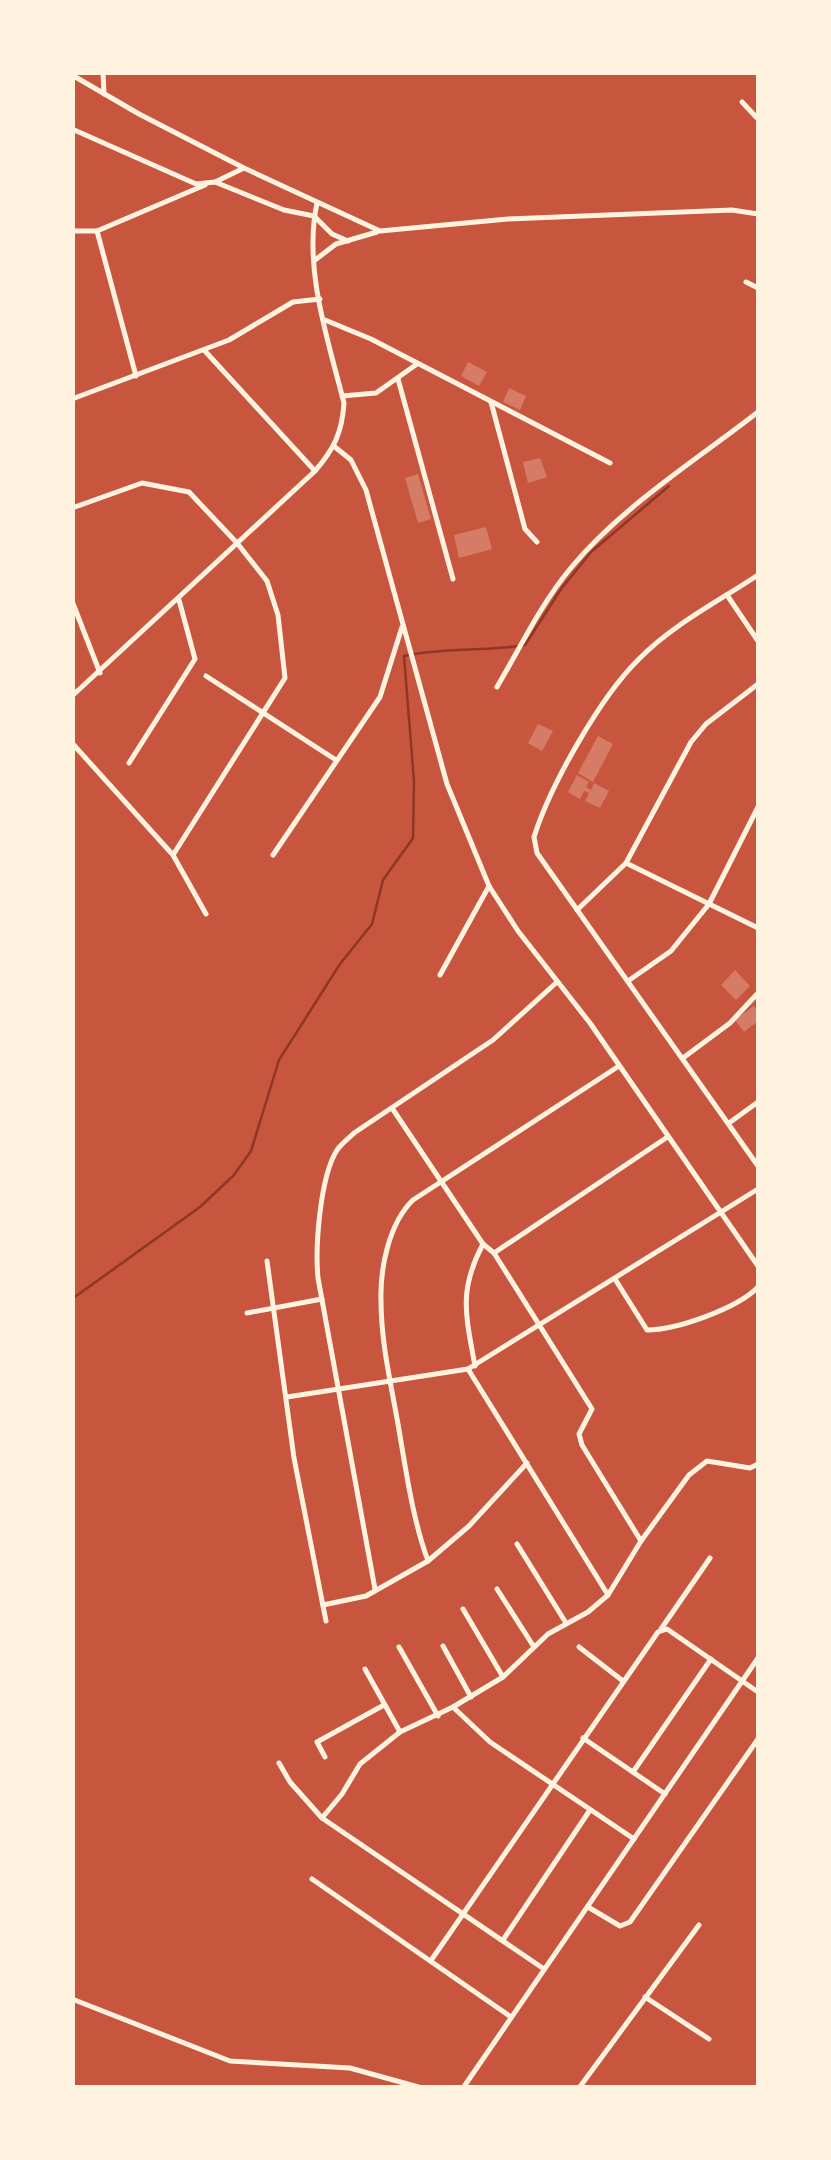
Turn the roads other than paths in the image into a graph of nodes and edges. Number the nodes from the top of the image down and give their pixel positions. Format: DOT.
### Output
graph roads {
  1 [pos="103,72"];
  2 [pos="72,74"];
  3 [pos="104,94"];
  4 [pos="742,102"];
  5 [pos="758,119"];
  6 [pos="72,129"];
  7 [pos="244,168"];
  8 [pos="212,183"];
  9 [pos="317,203"];
  10 [pos="758,214"];
  11 [pos="314,216"];
  12 [pos="72,231"];
  13 [pos="380,231"];
  14 [pos="96,232"];
  15 [pos="348,241"];
  16 [pos="314,261"];
  17 [pos="746,282"];
  18 [pos="758,288"];
  19 [pos="320,299"];
  20 [pos="324,320"];
  21 [pos="204,350"];
  22 [pos="417,364"];
  23 [pos="136,376"];
  24 [pos="398,379"];
  25 [pos="342,396"];
  26 [pos="72,399"];
  27 [pos="492,402"];
  28 [pos="758,412"];
  29 [pos="335,448"];
  30 [pos="610,463"];
  31 [pos="315,471"];
  32 [pos="72,508"];
  33 [pos="237,542"];
  34 [pos="537,542"];
  35 [pos="758,575"];
  36 [pos="453,579"];
  37 [pos="727,595"];
  38 [pos="179,600"];
  39 [pos="72,601"];
  40 [pos="402,624"];
  41 [pos="758,641"];
  42 [pos="100,673"];
  43 [pos="206,676"];
  44 [pos="758,684"];
  45 [pos="497,687"];
  46 [pos="72,696"];
  47 [pos="264,712"];
  48 [pos="72,744"];
  49 [pos="336,760"];
  50 [pos="129,764"];
  51 [pos="758,807"];
  52 [pos="173,854"];
  53 [pos="273,856"];
  54 [pos="626,863"];
  55 [pos="489,886"];
  56 [pos="709,904"];
  57 [pos="577,910"];
  58 [pos="206,914"];
  59 [pos="758,928"];
  60 [pos="440,975"];
  61 [pos="628,981"];
  62 [pos="557,982"];
  63 [pos="758,992"];
  64 [pos="683,1058"];
  65 [pos="619,1066"];
  66 [pos="758,1102"];
  67 [pos="392,1108"];
  68 [pos="728,1123"];
  69 [pos="666,1137"];
  70 [pos="758,1166"];
  71 [pos="442,1183"];
  72 [pos="758,1189"];
  73 [pos="719,1213"];
  74 [pos="483,1244"];
  75 [pos="494,1253"];
  76 [pos="267,1261"];
  77 [pos="758,1266"];
  78 [pos="615,1279"];
  79 [pos="758,1287"];
  80 [pos="322,1299"];
  81 [pos="275,1307"];
  82 [pos="247,1312"];
  83 [pos="540,1328"];
  84 [pos="472,1368"];
  85 [pos="390,1381"];
  86 [pos="337,1390"];
  87 [pos="287,1397"];
  88 [pos="526,1462"];
  89 [pos="758,1465"];
  90 [pos="641,1541"];
  91 [pos="517,1544"];
  92 [pos="710,1558"];
  93 [pos="428,1561"];
  94 [pos="375,1589"];
  95 [pos="497,1589"];
  96 [pos="608,1595"];
  97 [pos="323,1605"];
  98 [pos="464,1609"];
  99 [pos="326,1621"];
  100 [pos="566,1623"];
  101 [pos="662,1629"];
  102 [pos="443,1646"];
  103 [pos="399,1647"];
  104 [pos="534,1647"];
  105 [pos="579,1648"];
  106 [pos="758,1658"];
  107 [pos="711,1659"];
  108 [pos="365,1669"];
  109 [pos="503,1677"];
  110 [pos="743,1680"];
  111 [pos="622,1681"];
  112 [pos="758,1692"];
  113 [pos="471,1697"];
  114 [pos="384,1705"];
  115 [pos="453,1708"];
  116 [pos="438,1716"];
  117 [pos="400,1732"];
  118 [pos="583,1738"];
  119 [pos="758,1739"];
  120 [pos="325,1757"];
  121 [pos="278,1763"];
  122 [pos="633,1772"];
  123 [pos="552,1784"];
  124 [pos="665,1794"];
  125 [pos="590,1810"];
  126 [pos="322,1818"];
  127 [pos="634,1839"];
  128 [pos="312,1878"];
  129 [pos="588,1906"];
  130 [pos="462,1913"];
  131 [pos="699,1925"];
  132 [pos="503,1940"];
  133 [pos="432,1960"];
  134 [pos="544,1970"];
  135 [pos="645,1997"];
  136 [pos="72,1999"];
  137 [pos="511,2017"];
  138 [pos="708,2039"];
  139 [pos="422,2088"];
  140 [pos="464,2088"];
  141 [pos="578,2088"];
  1 -- 3 [label="street"];
  2 -- 3 [label="street"];
  3 -- 7 [label="street"];
  4 -- 5 [label="street"];
  6 -- 8 [label="street"];
  7 -- 8 [label="street"];
  7 -- 9 [label="street"];
  8 -- 11 [label="street"];
  8 -- 14 [label="street"];
  9 -- 11 [label="street"];
  9 -- 13 [label="street"];
  10 -- 13 [label="street"];
  11 -- 15 [label="street"];
  11 -- 16 [label="street"];
  12 -- 14 [label="street"];
  13 -- 15 [label="street"];
  14 -- 23 [label="street"];
  15 -- 16 [label="street"];
  16 -- 19 [label="street"];
  17 -- 18 [label="street"];
  19 -- 20 [label="street"];
  19 -- 21 [label="street"];
  20 -- 22 [label="street"];
  20 -- 25 [label="street"];
  21 -- 23 [label="street"];
  21 -- 31 [label="street"];
  22 -- 24 [label="street"];
  22 -- 27 [label="street"];
  23 -- 26 [label="street"];
  24 -- 25 [label="street"];
  24 -- 36 [label="street"];
  25 -- 29 [label="street"];
  27 -- 30 [label="street"];
  27 -- 34 [label="street"];
  28 -- 45 [label="street"];
  29 -- 31 [label="street"];
  29 -- 40 [label="street"];
  31 -- 33 [label="street"];
  32 -- 33 [label="street"];
  33 -- 38 [label="street"];
  33 -- 47 [label="street"];
  35 -- 37 [label="street"];
  37 -- 41 [label="street"];
  37 -- 57 [label="street"];
  38 -- 42 [label="street"];
  38 -- 50 [label="street"];
  39 -- 42 [label="street"];
  40 -- 49 [label="street"];
  40 -- 55 [label="street"];
  42 -- 46 [label="street"];
  43 -- 47 [label="street"];
  44 -- 54 [label="street"];
  47 -- 49 [label="street"];
  47 -- 52 [label="street"];
  48 -- 52 [label="street"];
  49 -- 53 [label="street"];
  51 -- 56 [label="street"];
  52 -- 58 [label="street"];
  54 -- 56 [label="street"];
  54 -- 57 [label="street"];
  55 -- 60 [label="street"];
  55 -- 62 [label="street"];
  56 -- 59 [label="street"];
  56 -- 61 [label="street"];
  57 -- 61 [label="street"];
  61 -- 64 [label="street"];
  62 -- 65 [label="street"];
  62 -- 67 [label="street"];
  63 -- 64 [label="street"];
  64 -- 68 [label="street"];
  65 -- 69 [label="street"];
  65 -- 71 [label="street"];
  66 -- 68 [label="street"];
  67 -- 71 [label="street"];
  67 -- 80 [label="street"];
  68 -- 70 [label="street"];
  69 -- 73 [label="street"];
  69 -- 75 [label="street"];
  71 -- 74 [label="street"];
  71 -- 85 [label="street"];
  72 -- 73 [label="street"];
  73 -- 77 [label="street"];
  73 -- 78 [label="street"];
  74 -- 75 [label="street"];
  74 -- 84 [label="street"];
  75 -- 83 [label="street"];
  76 -- 81 [label="street"];
  78 -- 79 [label="street"];
  78 -- 83 [label="street"];
  80 -- 81 [label="street"];
  80 -- 86 [label="street"];
  81 -- 82 [label="street"];
  81 -- 87 [label="street"];
  83 -- 84 [label="street"];
  83 -- 90 [label="street"];
  84 -- 85 [label="street"];
  84 -- 88 [label="street"];
  85 -- 86 [label="street"];
  85 -- 93 [label="street"];
  86 -- 87 [label="street"];
  86 -- 94 [label="street"];
  87 -- 97 [label="street"];
  88 -- 93 [label="street"];
  88 -- 96 [label="street"];
  89 -- 90 [label="street"];
  90 -- 96 [label="street"];
  91 -- 100 [label="street"];
  92 -- 101 [label="street"];
  93 -- 94 [label="street"];
  94 -- 97 [label="street"];
  95 -- 104 [label="street"];
  96 -- 100 [label="street"];
  97 -- 99 [label="street"];
  98 -- 109 [label="street"];
  100 -- 104 [label="street"];
  101 -- 107 [label="street"];
  101 -- 111 [label="street"];
  102 -- 113 [label="street"];
  103 -- 116 [label="street"];
  104 -- 109 [label="street"];
  105 -- 111 [label="street"];
  106 -- 110 [label="street"];
  107 -- 110 [label="street"];
  107 -- 122 [label="street"];
  108 -- 114 [label="street"];
  109 -- 113 [label="street"];
  110 -- 112 [label="street"];
  110 -- 124 [label="street"];
  111 -- 118 [label="street"];
  113 -- 115 [label="street"];
  114 -- 117 [label="street"];
  114 -- 120 [label="street"];
  115 -- 116 [label="street"];
  115 -- 123 [label="street"];
  116 -- 117 [label="street"];
  117 -- 126 [label="street"];
  118 -- 122 [label="street"];
  118 -- 123 [label="street"];
  119 -- 129 [label="street"];
  121 -- 126 [label="street"];
  122 -- 124 [label="street"];
  123 -- 125 [label="street"];
  123 -- 130 [label="street"];
  124 -- 127 [label="street"];
  125 -- 127 [label="street"];
  125 -- 132 [label="street"];
  126 -- 130 [label="street"];
  127 -- 129 [label="street"];
  128 -- 133 [label="street"];
  129 -- 134 [label="street"];
  130 -- 132 [label="street"];
  130 -- 133 [label="street"];
  131 -- 135 [label="street"];
  132 -- 134 [label="street"];
  133 -- 137 [label="street"];
  134 -- 137 [label="street"];
  135 -- 138 [label="street"];
  135 -- 141 [label="street"];
  136 -- 139 [label="street"];
  137 -- 140 [label="street"];
}
